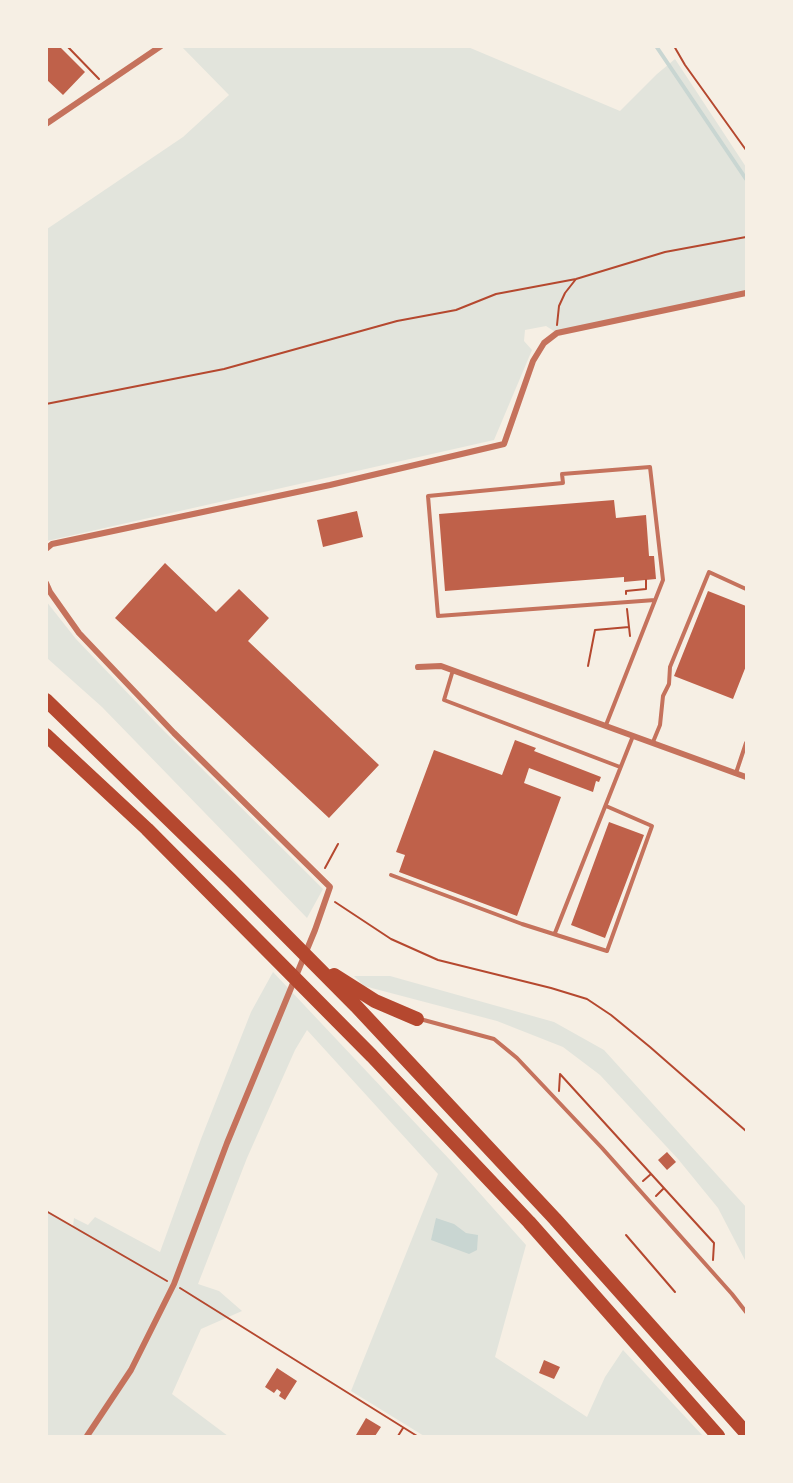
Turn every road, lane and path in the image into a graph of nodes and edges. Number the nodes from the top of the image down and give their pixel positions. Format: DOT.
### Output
graph roads {
  1 [pos="66,46"];
  2 [pos="161,46"];
  3 [pos="674,46"];
  4 [pos="105,86"];
  5 [pos="46,124"];
  6 [pos="747,150"];
  7 [pos="747,237"];
  8 [pos="576,279"];
  9 [pos="747,293"];
  10 [pos="557,333"];
  11 [pos="46,404"];
  12 [pos="46,549"];
  13 [pos="46,583"];
  14 [pos="747,589"];
  15 [pos="655,600"];
  16 [pos="629,627"];
  17 [pos="588,666"];
  18 [pos="418,667"];
  19 [pos="453,670"];
  20 [pos="46,700"];
  21 [pos="606,725"];
  22 [pos="46,735"];
  23 [pos="633,735"];
  24 [pos="653,742"];
  25 [pos="747,743"];
  26 [pos="620,768"];
  27 [pos="736,773"];
  28 [pos="747,777"];
  29 [pos="606,806"];
  30 [pos="338,844"];
  31 [pos="391,875"];
  32 [pos="320,877"];
  33 [pos="327,897"];
  34 [pos="555,933"];
  35 [pos="306,956"];
  36 [pos="417,1018"];
  37 [pos="554,1097"];
  38 [pos="747,1131"];
  39 [pos="638,1159"];
  40 [pos="623,1172"];
  41 [pos="651,1174"];
  42 [pos="637,1187"];
  43 [pos="664,1188"];
  44 [pos="650,1202"];
  45 [pos="46,1211"];
  46 [pos="626,1235"];
  47 [pos="708,1267"];
  48 [pos="174,1284"];
  49 [pos="675,1292"];
  50 [pos="747,1312"];
  51 [pos="404,1428"];
  52 [pos="747,1433"];
  53 [pos="87,1437"];
  54 [pos="398,1437"];
  55 [pos="417,1437"];
  56 [pos="718,1437"];
  1 -- 4 [label="path"];
  2 -- 4 [label="street"];
  3 -- 6 [label="path"];
  4 -- 5 [label="street"];
  7 -- 8 [label="path"];
  8 -- 10 [label="path"];
  8 -- 11 [label="path"];
  9 -- 10 [label="street"];
  10 -- 12 [label="street"];
  13 -- 32 [label="street"];
  14 -- 24 [label="lane"];
  15 -- 15 [label="lane"];
  15 -- 21 [label="lane"];
  16 -- 17 [label="path"];
  18 -- 19 [label="street"];
  19 -- 21 [label="street"];
  19 -- 26 [label="lane"];
  20 -- 35 [label="highway"];
  21 -- 23 [label="street"];
  22 -- 56 [label="highway"];
  23 -- 24 [label="street"];
  23 -- 26 [label="lane"];
  24 -- 27 [label="street"];
  25 -- 27 [label="lane"];
  26 -- 29 [label="lane"];
  27 -- 28 [label="street"];
  29 -- 34 [label="lane"];
  29 -- 34 [label="lane"];
  30 -- 32 [label="path"];
  31 -- 34 [label="lane"];
  32 -- 33 [label="street"];
  33 -- 38 [label="path"];
  33 -- 48 [label="street"];
  35 -- 36 [label="highway"];
  35 -- 52 [label="highway"];
  36 -- 37 [label="lane"];
  37 -- 39 [label="path"];
  37 -- 40 [label="lane"];
  39 -- 40 [label="path"];
  39 -- 41 [label="path"];
  40 -- 42 [label="lane"];
  41 -- 42 [label="path"];
  41 -- 43 [label="path"];
  42 -- 44 [label="lane"];
  43 -- 44 [label="path"];
  43 -- 47 [label="path"];
  44 -- 47 [label="lane"];
  45 -- 48 [label="path"];
  46 -- 49 [label="path"];
  47 -- 50 [label="lane"];
  48 -- 51 [label="path"];
  48 -- 53 [label="street"];
  51 -- 54 [label="path"];
  51 -- 55 [label="path"];
}
